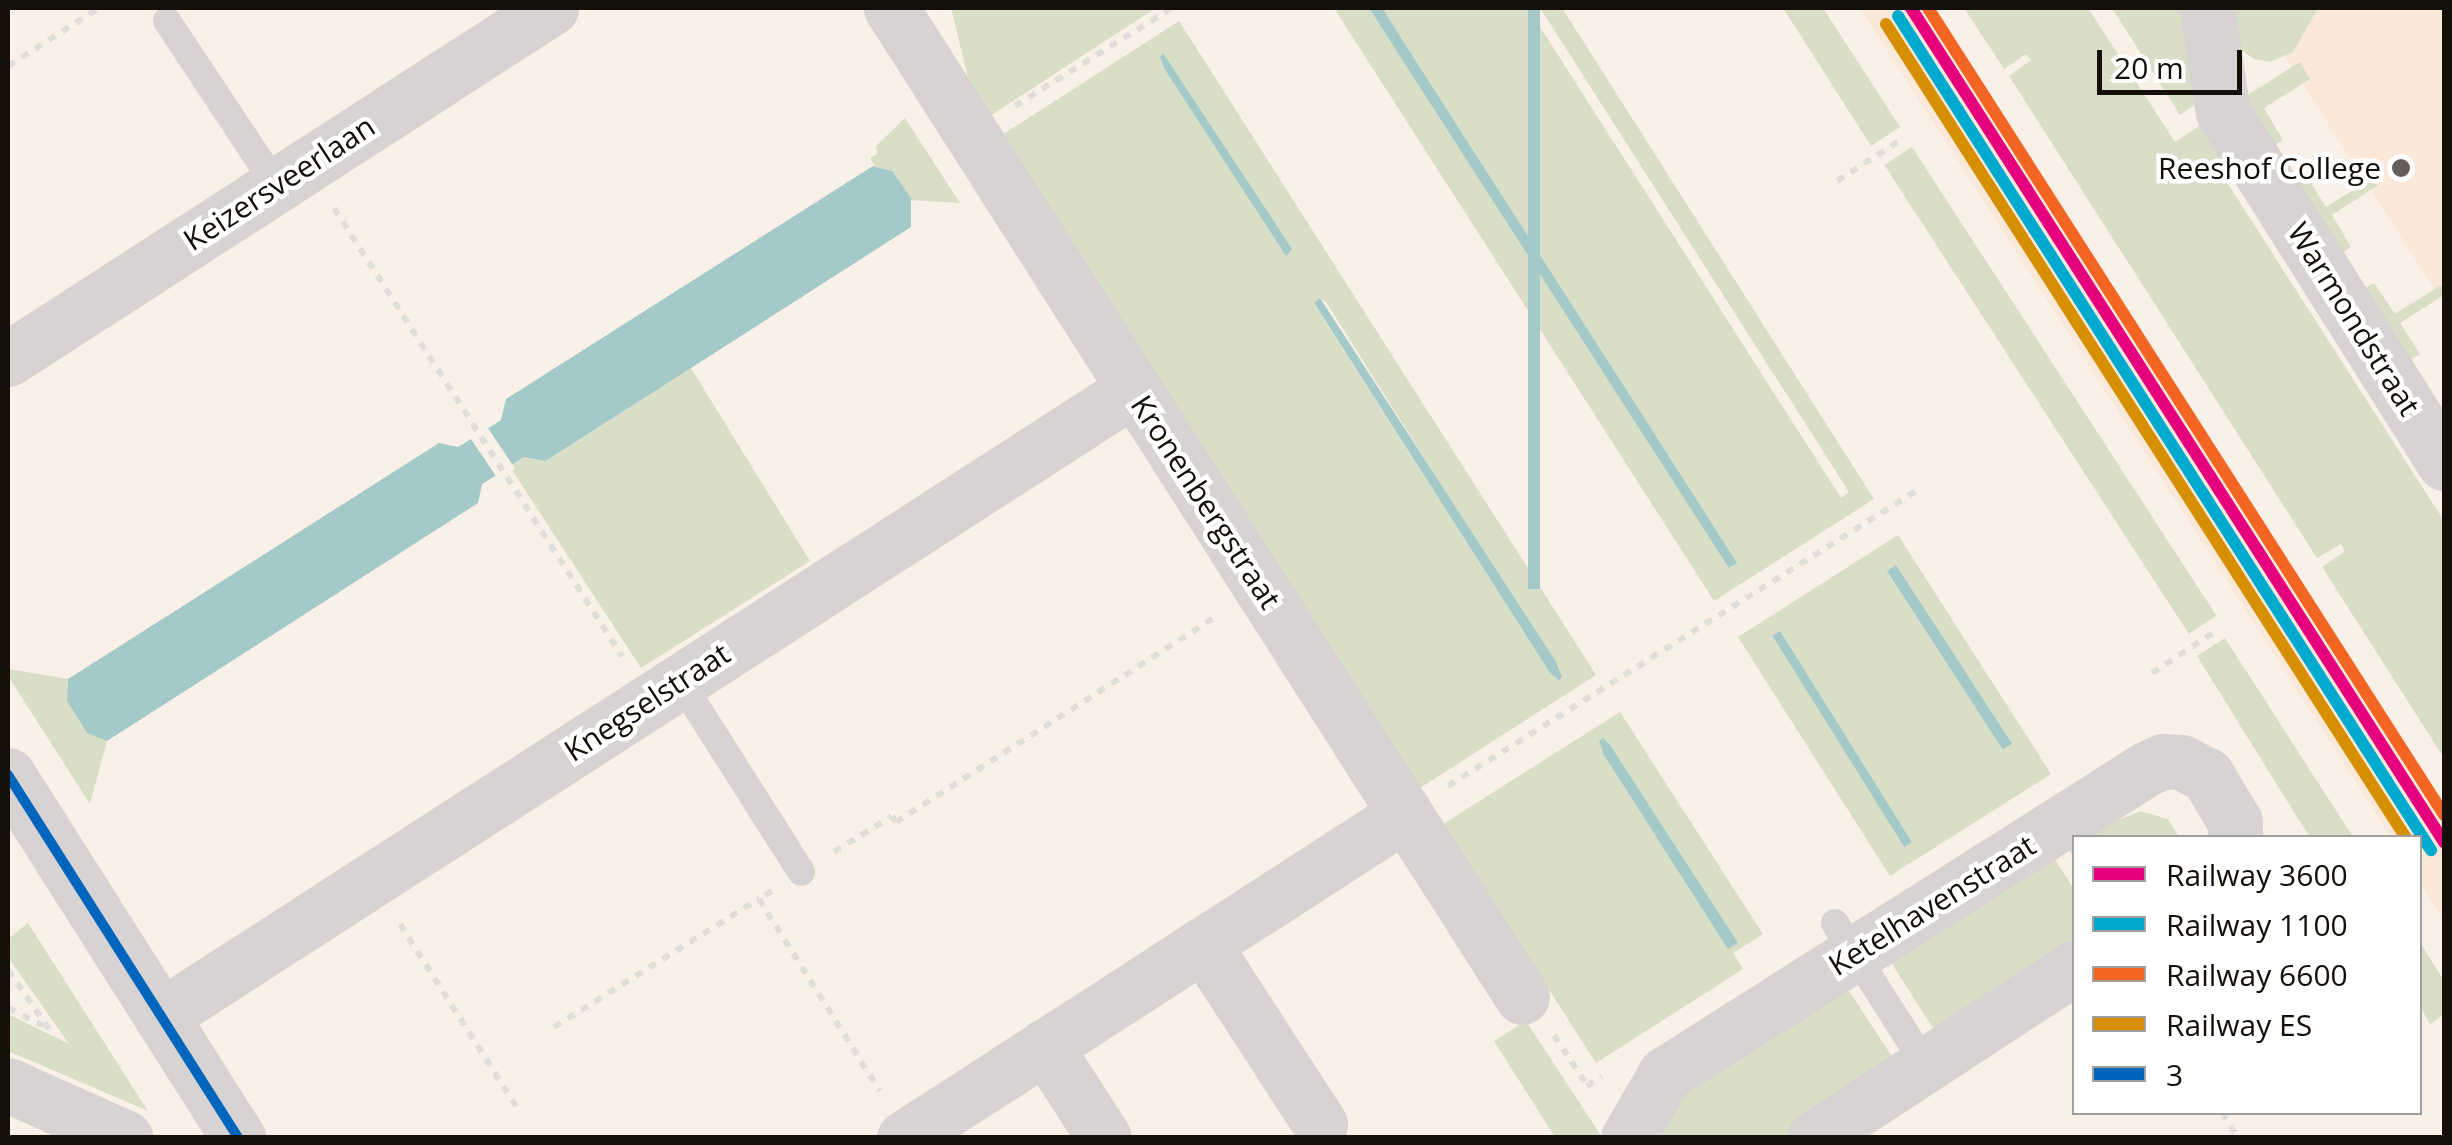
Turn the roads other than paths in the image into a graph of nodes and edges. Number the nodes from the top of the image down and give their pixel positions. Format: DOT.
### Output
graph roads {
  1 [pos="551,8"];
  2 [pos="891,8"];
  3 [pos="2207,8"];
  4 [pos="167,21"];
  5 [pos="291,175"];
  6 [pos="8,359"];
  7 [pos="1134,389"];
  8 [pos="2444,463"];
  9 [pos="665,690"];
  10 [pos="8,775"];
  11 [pos="1405,814"];
  12 [pos="2235,835"];
  13 [pos="801,872"];
  14 [pos="1845,938"];
  15 [pos="1203,944"];
  16 [pos="2072,969"];
  17 [pos="1522,996"];
  18 [pos="161,1016"];
  19 [pos="1045,1046"];
  20 [pos="1926,1066"];
  21 [pos="8,1084"];
  22 [pos="1320,1124"];
  23 [pos="906,1136"];
  24 [pos="126,1138"];
  25 [pos="238,1138"];
  26 [pos="1104,1138"];
  27 [pos="1628,1138"];
  28 [pos="1814,1138"];
  1 -- 5 [label="street, Keizersveerlaan"];
  2 -- 7 [label="street, Kronenbergstraat"];
  3 -- 8 [label="street, Warmondstraat"];
  4 -- 5 [label="lane"];
  5 -- 6 [label="street, Keizersveerlaan"];
  7 -- 9 [label="street, Knegselstraat"];
  7 -- 11 [label="street, Kronenbergstraat"];
  9 -- 13 [label="lane"];
  9 -- 18 [label="street, Knegselstraat"];
  10 -- 18 [label="street"];
  11 -- 15 [label="street"];
  11 -- 17 [label="street, Kronenbergstraat"];
  12 -- 14 [label="street, Ketelhavenstraat"];
  14 -- 20 [label="lane"];
  14 -- 27 [label="street, Ketelhavenstraat"];
  15 -- 19 [label="street"];
  15 -- 22 [label="street"];
  16 -- 20 [label="street"];
  18 -- 25 [label="street"];
  19 -- 23 [label="street"];
  19 -- 26 [label="street"];
  20 -- 28 [label="street"];
  21 -- 24 [label="street"];
}
